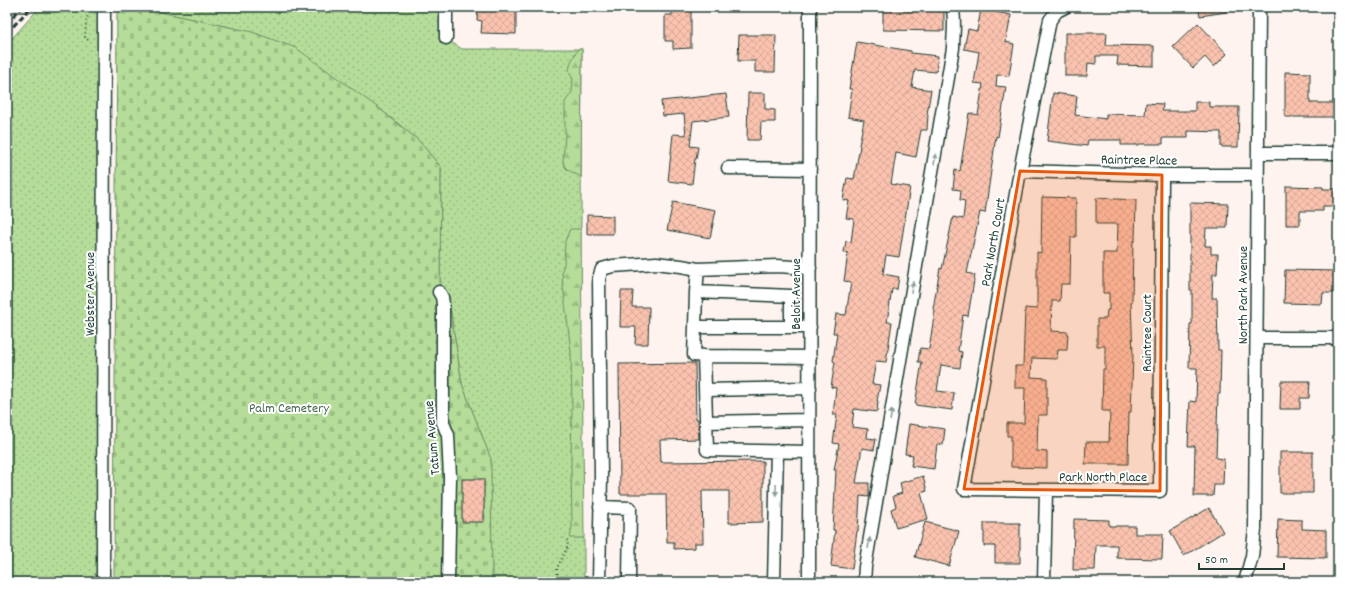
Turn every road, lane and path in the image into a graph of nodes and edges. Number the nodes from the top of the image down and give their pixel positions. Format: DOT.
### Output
graph roads {
  1 [pos="104,7"];
  2 [pos="446,7"];
  3 [pos="810,7"];
  4 [pos="952,7"];
  5 [pos="1065,7"];
  6 [pos="1259,7"];
  7 [pos="446,38"];
  8 [pos="1258,153"];
  9 [pos="1338,153"];
  10 [pos="728,168"];
  11 [pos="810,169"];
  12 [pos="1020,171"];
  13 [pos="1162,175"];
  14 [pos="1258,175"];
  15 [pos="810,268"];
  16 [pos="698,269"];
  17 [pos="439,292"];
  18 [pos="696,292"];
  19 [pos="694,327"];
  20 [pos="791,327"];
  21 [pos="810,327"];
  22 [pos="1257,338"];
  23 [pos="1338,338"];
  24 [pos="704,356"];
  25 [pos="810,357"];
  26 [pos="810,388"];
  27 [pos="705,390"];
  28 [pos="810,420"];
  29 [pos="706,422"];
  30 [pos="777,451"];
  31 [pos="810,452"];
  32 [pos="964,489"];
  33 [pos="1046,490"];
  34 [pos="1160,491"];
  35 [pos="600,507"];
  36 [pos="564,538"];
  37 [pos="104,582"];
  38 [pos="448,582"];
  39 [pos="558,582"];
  40 [pos="600,582"];
  41 [pos="629,582"];
  42 [pos="774,582"];
  43 [pos="809,582"];
  44 [pos="864,582"];
  45 [pos="1044,582"];
  46 [pos="1245,582"];
  1 -- 37 [label="street, Webster Avenue"];
  2 -- 7 [label="street"];
  3 -- 11 [label="street, Beloit Avenue"];
  44 -- 4 [label="street, one-way"];
  5 -- 12 [label="street, Park North Court"];
  6 -- 8 [label="street, North Park Avenue"];
  8 -- 9 [label="street"];
  8 -- 14 [label="street, North Park Avenue"];
  10 -- 11 [label="street"];
  11 -- 15 [label="street, Beloit Avenue"];
  12 -- 13 [label="street, Raintree Place"];
  12 -- 32 [label="street, Park North Court"];
  13 -- 14 [label="street, Raintree Place"];
  13 -- 34 [label="street, Raintree Court"];
  14 -- 22 [label="street, North Park Avenue"];
  15 -- 16 [label="street"];
  15 -- 21 [label="street, Beloit Avenue"];
  16 -- 18 [label="street"];
  16 -- 35 [label="street"];
  17 -- 38 [label="street, Tatum Avenue"];
  18 -- 19 [label="street"];
  18 -- 20 [label="street"];
  19 -- 20 [label="street"];
  19 -- 24 [label="street"];
  20 -- 21 [label="street"];
  21 -- 25 [label="street, Beloit Avenue"];
  22 -- 23 [label="street"];
  22 -- 46 [label="street, North Park Avenue"];
  24 -- 25 [label="street"];
  24 -- 27 [label="street"];
  25 -- 26 [label="street, Beloit Avenue"];
  26 -- 27 [label="street"];
  26 -- 28 [label="street, Beloit Avenue"];
  27 -- 29 [label="street"];
  28 -- 29 [label="street"];
  28 -- 31 [label="street, Beloit Avenue"];
  29 -- 30 [label="street"];
  30 -- 31 [label="street"];
  30 -- 42 [label="street, one-way"];
  31 -- 43 [label="street, Beloit Avenue"];
  32 -- 33 [label="street, Park North Place"];
  33 -- 34 [label="street, Park North Place"];
  33 -- 45 [label="street, Park North Place"];
  35 -- 40 [label="street"];
  35 -- 41 [label="street"];
  36 -- 39 [label="path"];
}
